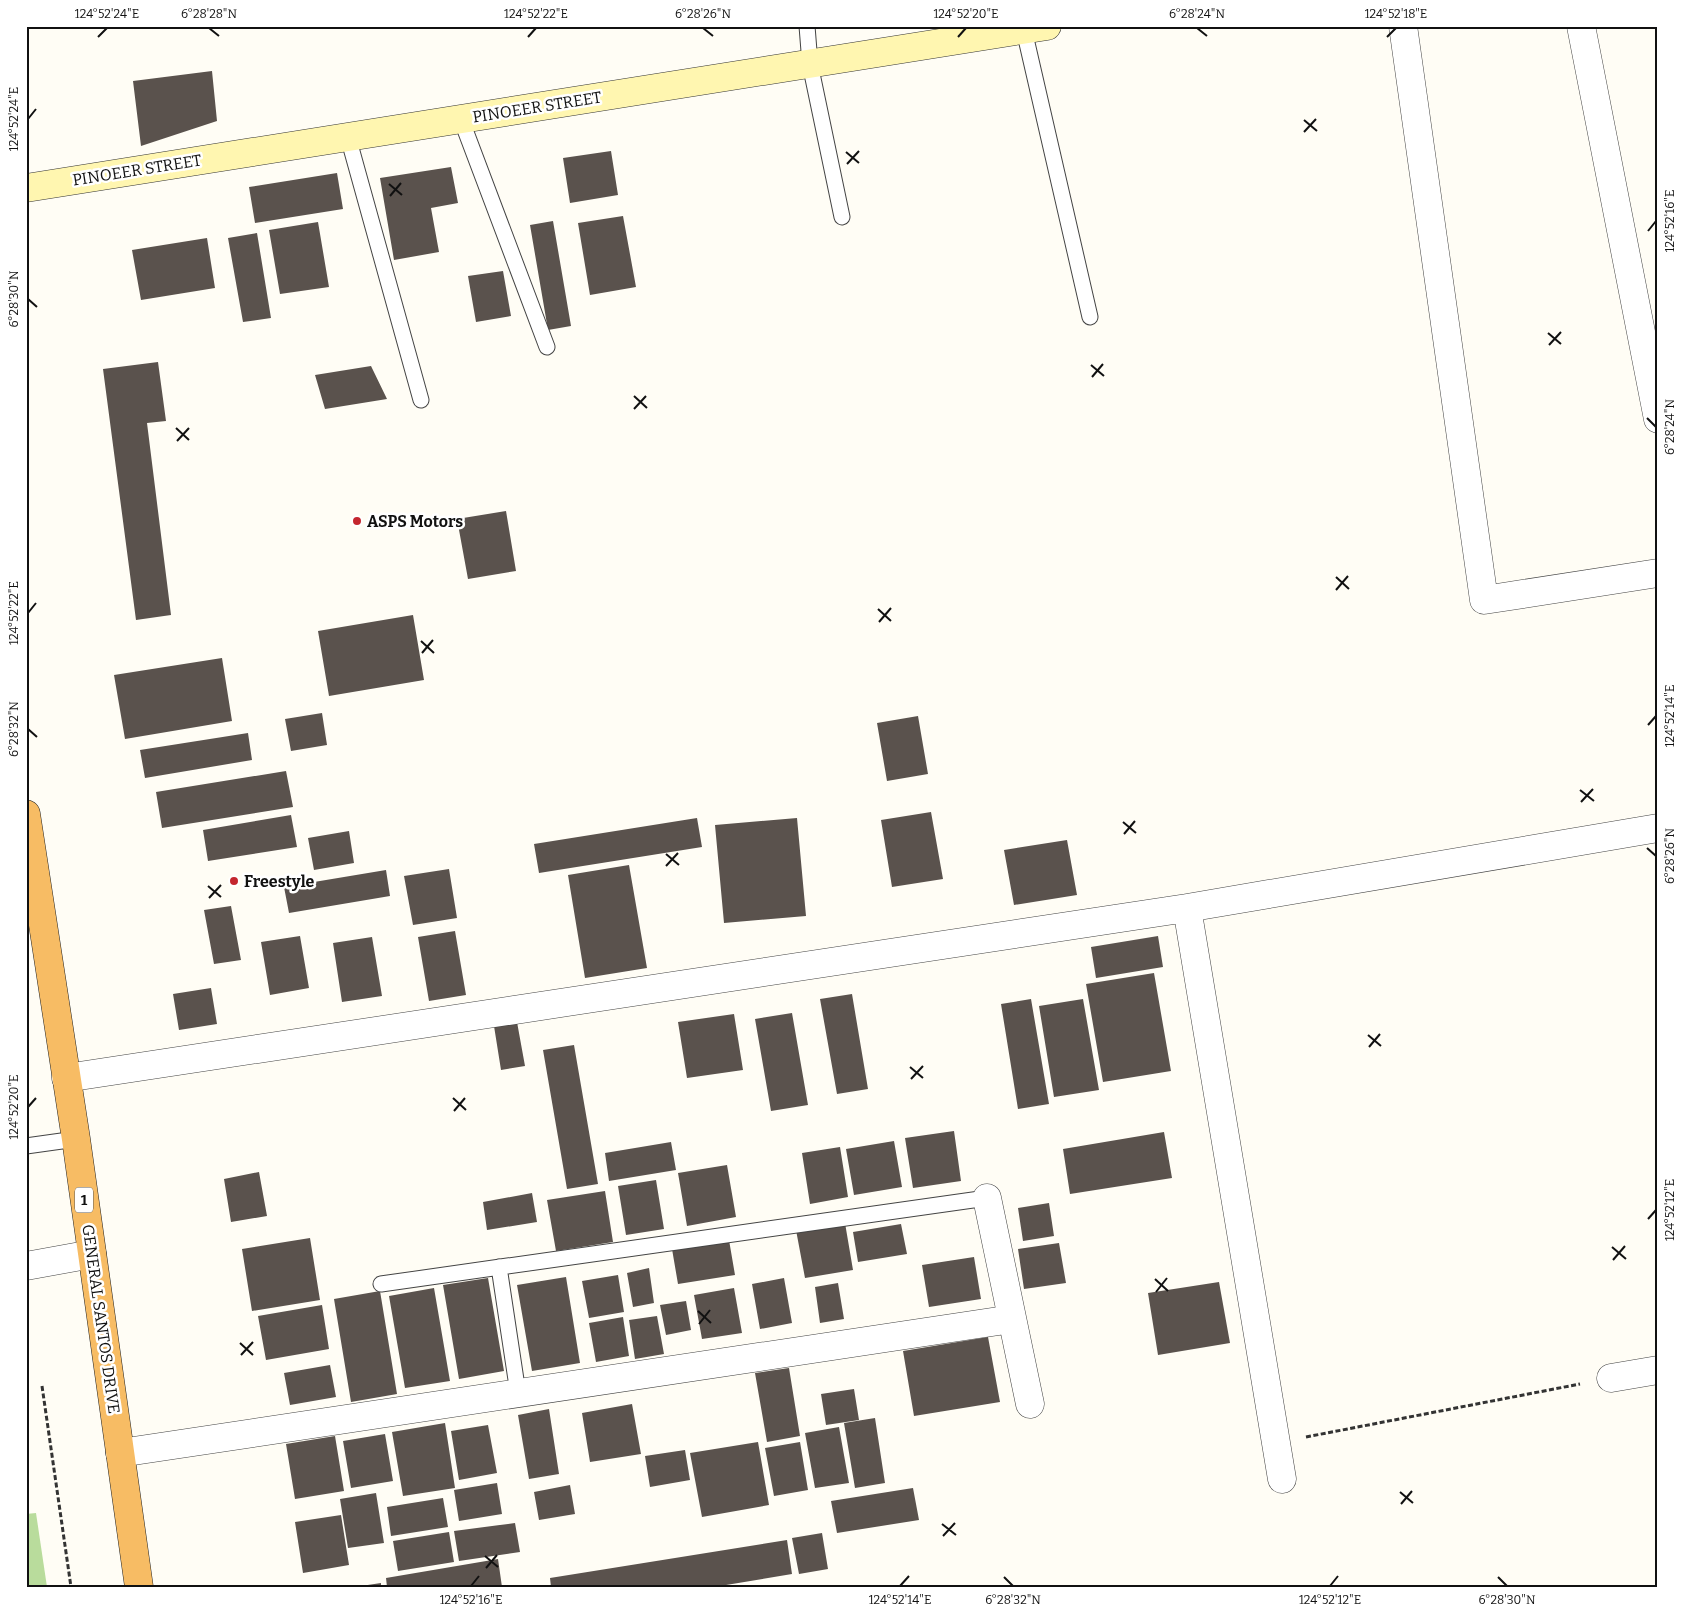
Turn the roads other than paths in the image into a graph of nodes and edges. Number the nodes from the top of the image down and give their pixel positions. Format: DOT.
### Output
graph roads {
  1 [pos="807,26"];
  2 [pos="1403,26"];
  3 [pos="1581,26"];
  4 [pos="1036,28"];
  5 [pos="810,64"];
  6 [pos="461,119"];
  7 [pos="348,137"];
  8 [pos="26,188"];
  9 [pos="842,217"];
  10 [pos="1090,316"];
  11 [pos="547,347"];
  12 [pos="421,400"];
  13 [pos="1658,419"];
  14 [pos="1658,573"];
  15 [pos="26,814"];
  16 [pos="1658,828"];
  17 [pos="1187,908"];
  18 [pos="66,1078"];
  19 [pos="76,1139"];
  20 [pos="26,1146"];
  21 [pos="987,1198"];
  22 [pos="92,1254"];
  23 [pos="26,1266"];
  24 [pos="499,1267"];
  25 [pos="381,1284"];
  26 [pos="1012,1319"];
  27 [pos="1658,1370"];
  28 [pos="1611,1378"];
  29 [pos="518,1393"];
  30 [pos="1030,1404"];
  31 [pos="120,1453"];
  32 [pos="1282,1480"];
  33 [pos="139,1587"];
  1 -- 5 [label="lane"];
  2 -- 14 [label="street"];
  3 -- 13 [label="street"];
  4 -- 5 [label="main road, PINOEER STREET"];
  4 -- 10 [label="lane"];
  5 -- 6 [label="main road, PINOEER STREET"];
  5 -- 9 [label="lane"];
  6 -- 7 [label="main road, PINOEER STREET"];
  6 -- 11 [label="lane"];
  7 -- 8 [label="main road, PINOEER STREET"];
  7 -- 12 [label="lane"];
  15 -- 18 [label="highway, GENERAL SANTOS DRIVE / 1"];
  16 -- 17 [label="street"];
  17 -- 18 [label="street"];
  17 -- 32 [label="street"];
  18 -- 19 [label="highway, GENERAL SANTOS DRIVE / 1"];
  19 -- 20 [label="lane"];
  19 -- 22 [label="highway, GENERAL SANTOS DRIVE / 1"];
  21 -- 24 [label="lane"];
  21 -- 26 [label="street"];
  22 -- 23 [label="street"];
  22 -- 31 [label="highway, GENERAL SANTOS DRIVE / 1"];
  24 -- 25 [label="lane"];
  24 -- 29 [label="lane"];
  26 -- 29 [label="street"];
  26 -- 30 [label="street"];
  27 -- 28 [label="street"];
  29 -- 31 [label="street"];
  31 -- 33 [label="highway, GENERAL SANTOS DRIVE / 1"];
}
